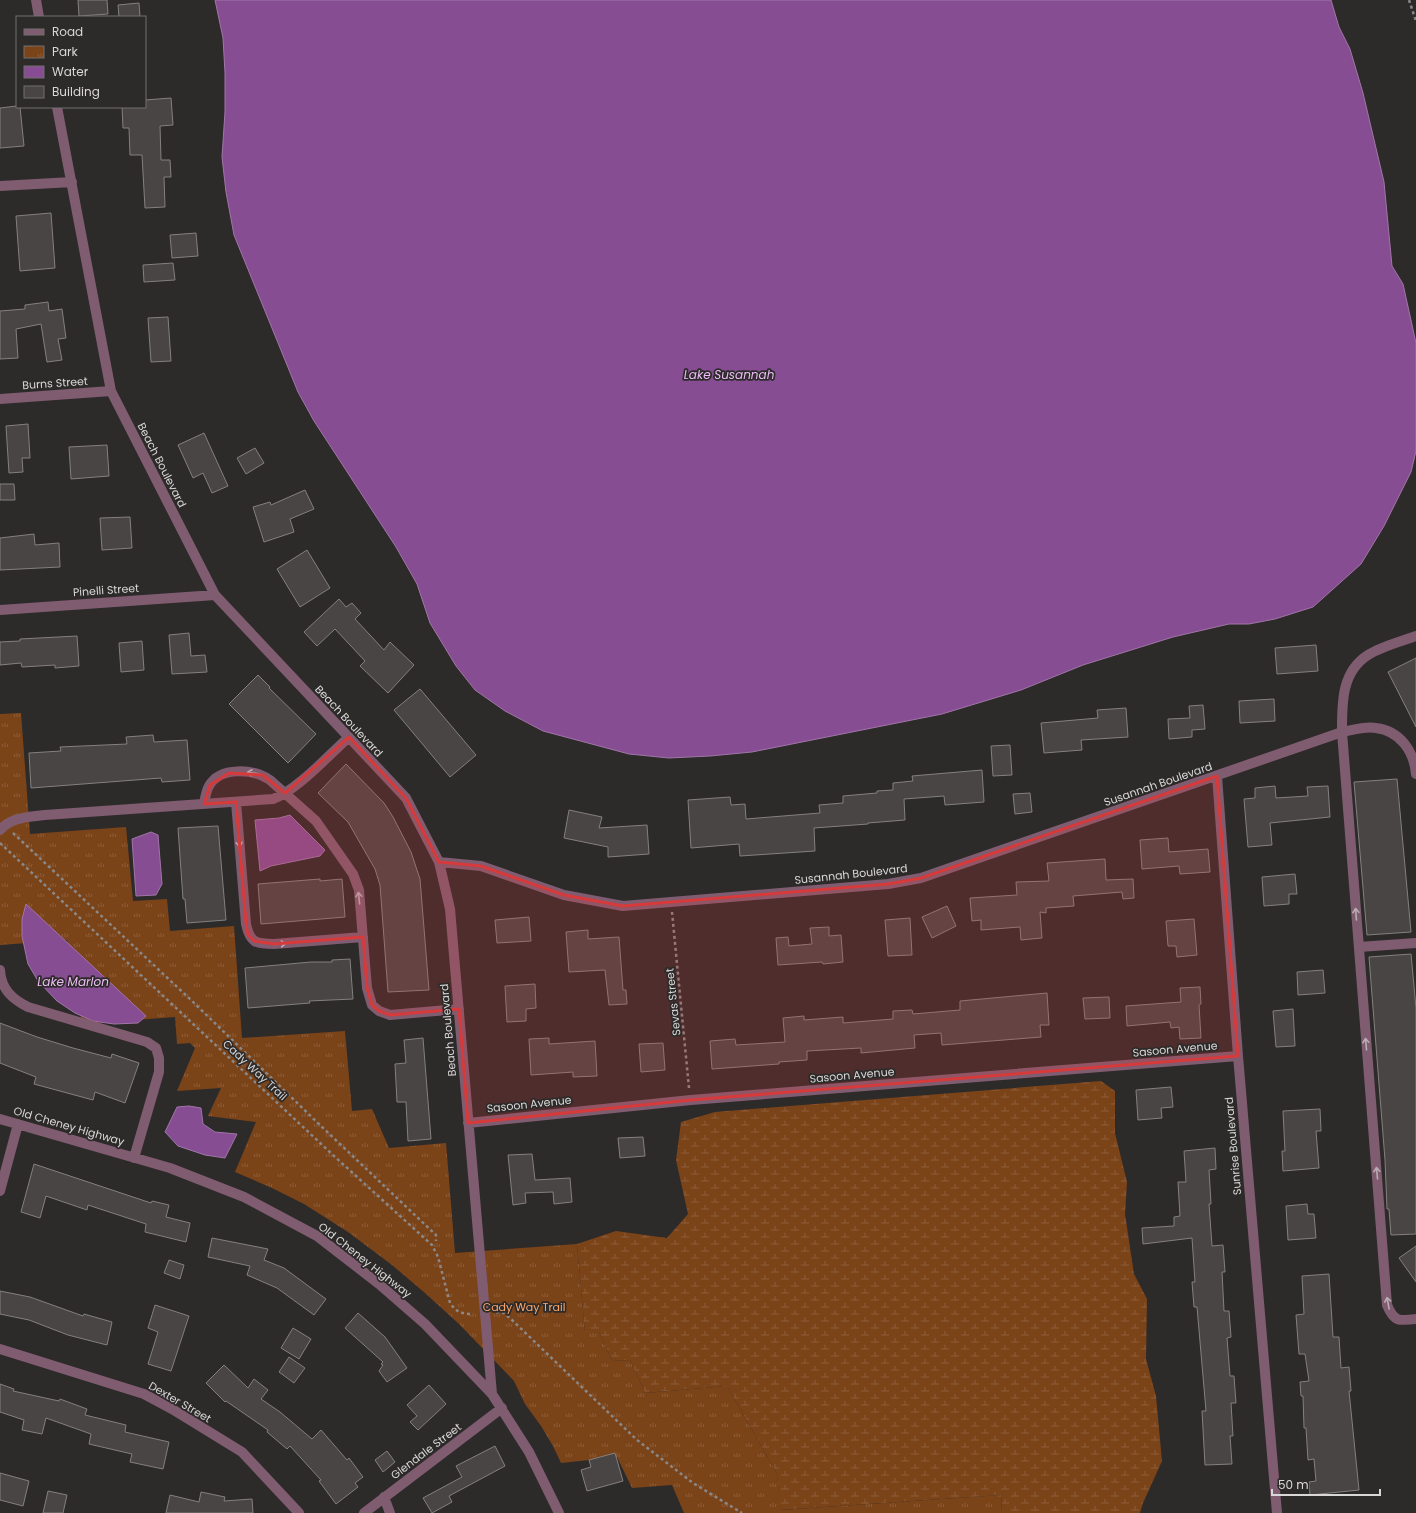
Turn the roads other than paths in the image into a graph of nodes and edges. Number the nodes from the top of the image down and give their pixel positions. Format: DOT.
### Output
graph roads {
  1 [pos="36,0"];
  2 [pos="39,16"];
  3 [pos="57,108"];
  4 [pos="72,182"];
  5 [pos="0,186"];
  6 [pos="111,391"];
  7 [pos="0,399"];
  8 [pos="215,595"];
  9 [pos="0,610"];
  10 [pos="1416,636"];
  11 [pos="1342,732"];
  12 [pos="349,737"];
  13 [pos="1416,768"];
  14 [pos="1416,774"];
  15 [pos="1217,776"];
  16 [pos="285,793"];
  17 [pos="236,802"];
  18 [pos="204,804"];
  19 [pos="0,830"];
  20 [pos="439,862"];
  21 [pos="363,937"];
  22 [pos="1416,943"];
  23 [pos="1359,947"];
  24 [pos="0,970"];
  25 [pos="458,1009"];
  26 [pos="1238,1056"];
  27 [pos="0,1119"];
  28 [pos="468,1123"];
  29 [pos="18,1124"];
  30 [pos="134,1158"];
  31 [pos="0,1191"];
  32 [pos="1416,1319"];
  33 [pos="0,1349"];
  34 [pos="492,1394"];
  35 [pos="502,1408"];
  36 [pos="384,1497"];
  37 [pos="299,1513"];
  38 [pos="364,1513"];
  39 [pos="390,1513"];
  40 [pos="559,1513"];
  41 [pos="1277,1513"];
  1 -- 2 [label="street"];
  3 -- 4 [label="street, Beach Boulevard"];
  4 -- 5 [label="street"];
  4 -- 6 [label="street, Beach Boulevard"];
  6 -- 7 [label="street, Burns Street"];
  6 -- 8 [label="street, Beach Boulevard"];
  8 -- 9 [label="street, Pinelli Street"];
  8 -- 12 [label="street, Beach Boulevard"];
  10 -- 11 [label="street"];
  11 -- 13 [label="street, Susannah Boulevard"];
  11 -- 15 [label="street, Susannah Boulevard"];
  23 -- 11 [label="street, one-way"];
  12 -- 16 [label="street"];
  12 -- 20 [label="street, Beach Boulevard"];
  13 -- 14 [label="street"];
  15 -- 20 [label="street, Susannah Boulevard"];
  15 -- 26 [label="street, Sunrise Boulevard"];
  16 -- 17 [label="street"];
  16 -- 18 [label="street, one-way"];
  21 -- 16 [label="street, one-way"];
  17 -- 18 [label="street"];
  17 -- 21 [label="street, one-way"];
  18 -- 19 [label="street"];
  20 -- 25 [label="street, Beach Boulevard"];
  21 -- 25 [label="street"];
  22 -- 23 [label="street"];
  32 -- 23 [label="street, one-way"];
  24 -- 30 [label="street"];
  25 -- 28 [label="street, Beach Boulevard"];
  26 -- 28 [label="street, Sasoon Avenue"];
  26 -- 41 [label="street, Sunrise Boulevard"];
  27 -- 29 [label="street, Old Cheney Highway"];
  28 -- 34 [label="street, Beach Boulevard"];
  29 -- 30 [label="street, Old Cheney Highway"];
  29 -- 31 [label="street"];
  30 -- 34 [label="street, Old Cheney Highway"];
  33 -- 37 [label="street, Dexter Street"];
  34 -- 35 [label="street, Old Cheney Highway"];
  35 -- 36 [label="street, Glendale Street"];
  35 -- 40 [label="street, Old Cheney Highway"];
  36 -- 38 [label="street, Glendale Street"];
  36 -- 39 [label="street"];
}
